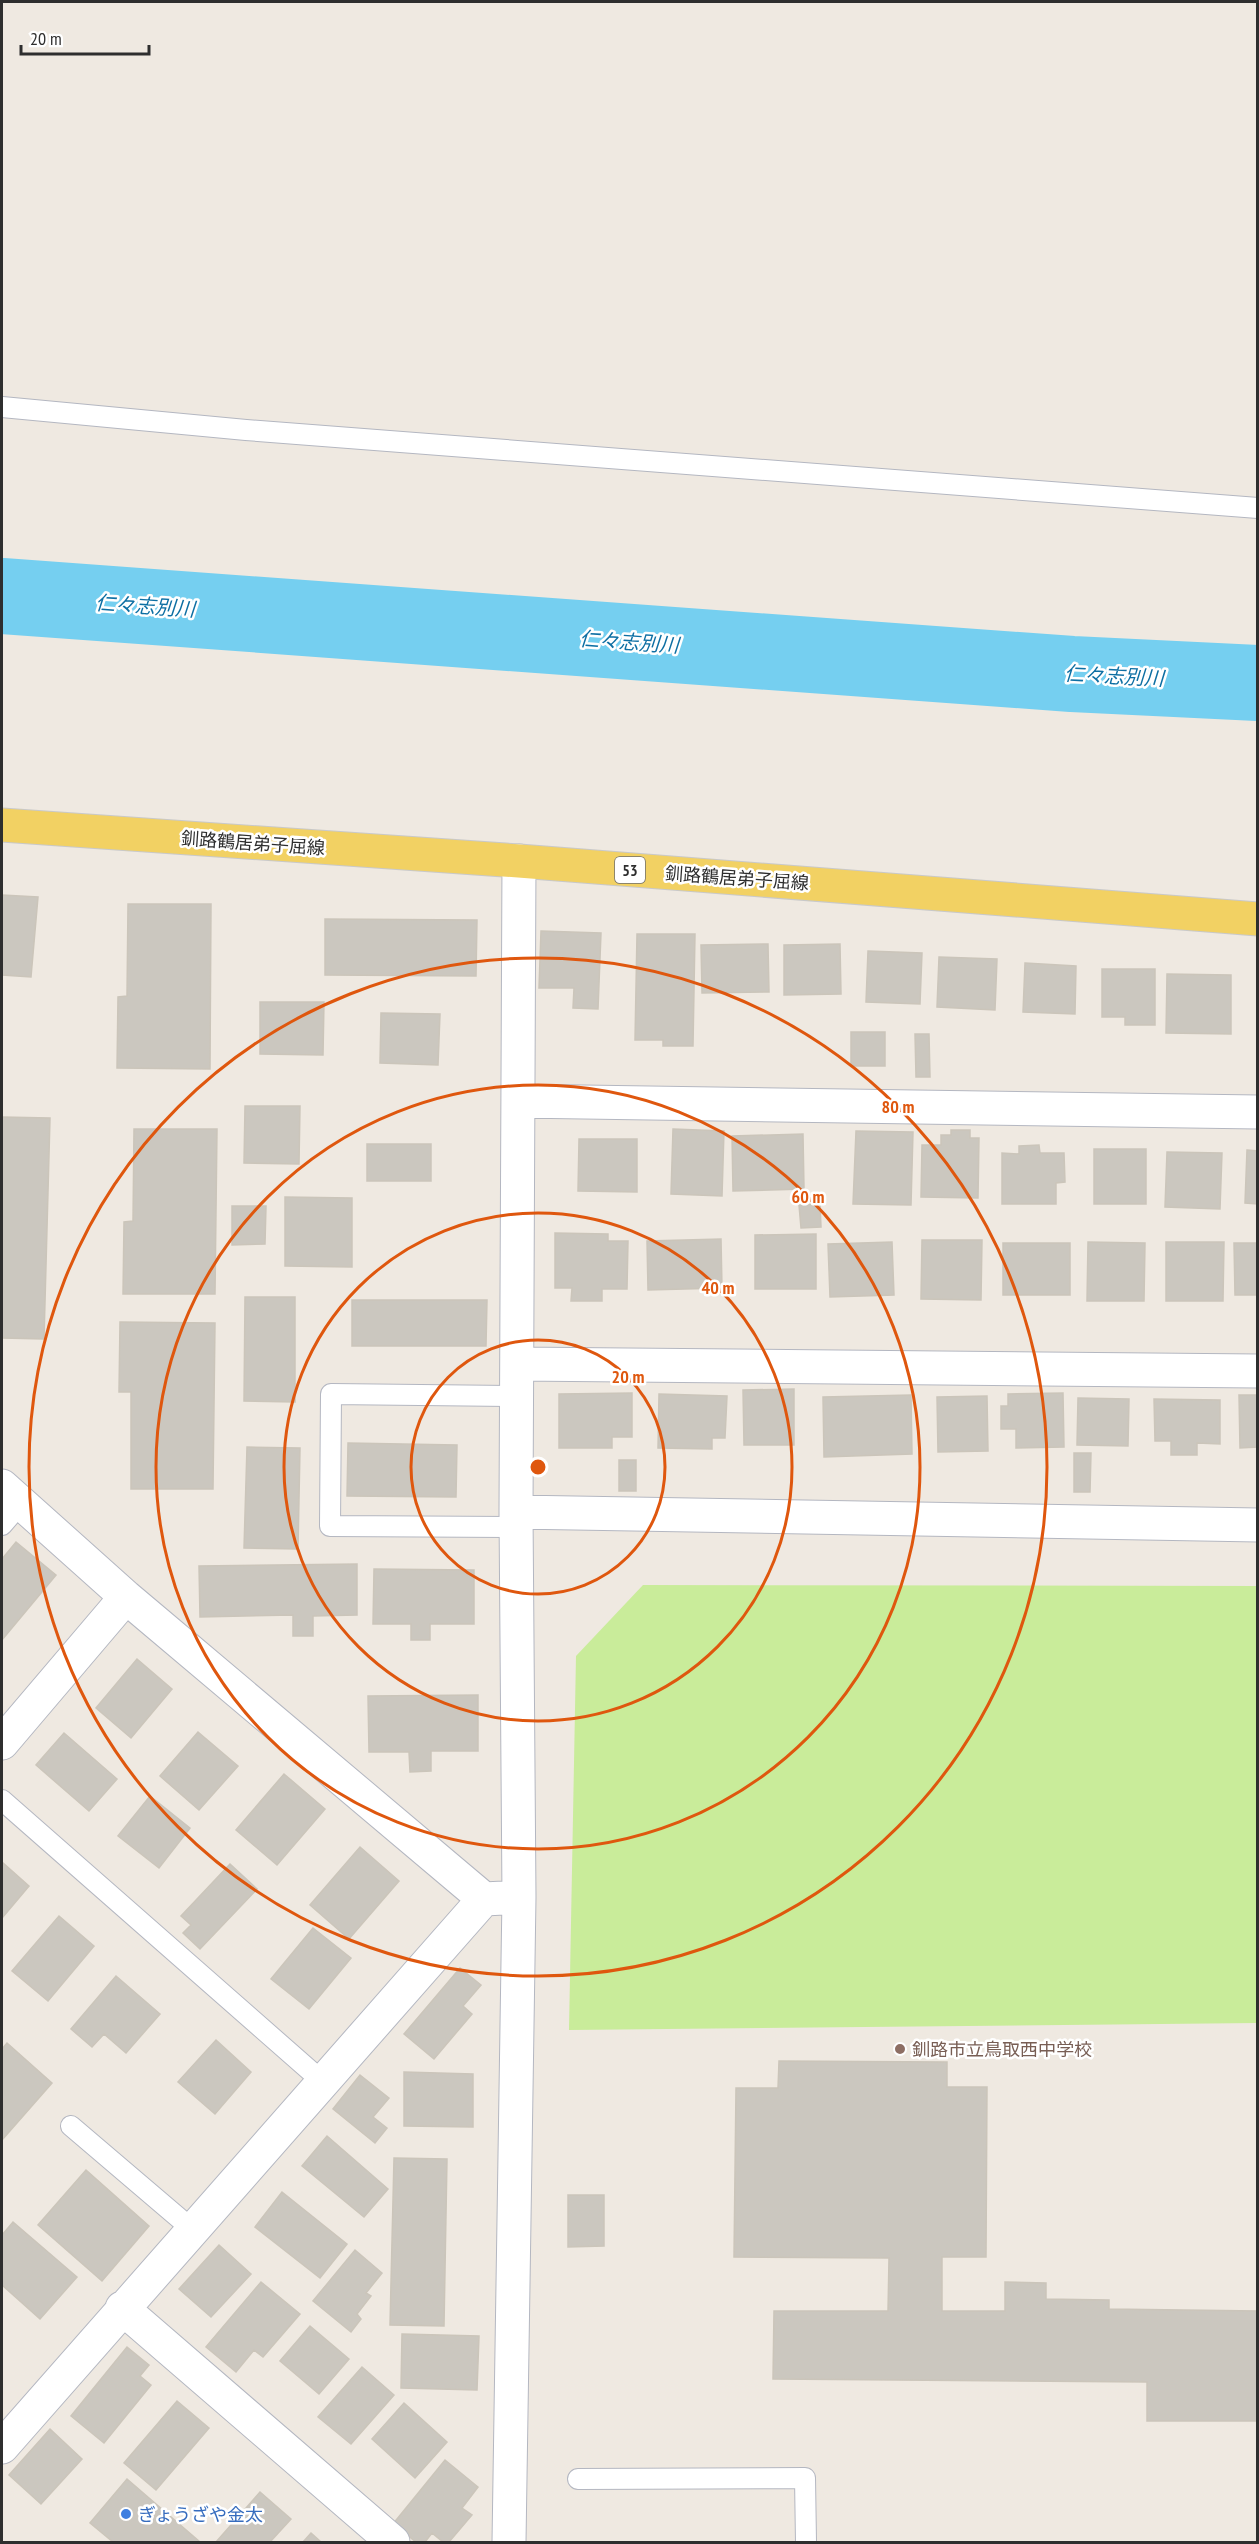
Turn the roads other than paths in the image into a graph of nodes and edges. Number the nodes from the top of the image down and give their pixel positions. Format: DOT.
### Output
graph roads {
  1 [pos="2,407"];
  2 [pos="1257,508"];
  3 [pos="2,825"];
  4 [pos="519,861"];
  5 [pos="1257,919"];
  6 [pos="518,1101"];
  7 [pos="1257,1112"];
  8 [pos="1257,1371"];
  9 [pos="517,1380"];
  10 [pos="8,1505"];
  11 [pos="516,1520"];
  12 [pos="1257,1525"];
  13 [pos="126,1597"];
  14 [pos="2,1743"];
  15 [pos="2,1800"];
  16 [pos="519,1897"];
  17 [pos="484,1899"];
  18 [pos="323,2082"];
  19 [pos="70,2126"];
  20 [pos="193,2230"];
  21 [pos="122,2308"];
  22 [pos="2,2447"];
  23 [pos="578,2479"];
  24 [pos="393,2542"];
  25 [pos="509,2542"];
  26 [pos="806,2542"];
  1 -- 2 [label="lane"];
  3 -- 4 [label="main road, 釧路鶴居弟子屈線 / 53"];
  4 -- 5 [label="main road, 釧路鶴居弟子屈線 / 53"];
  4 -- 6 [label="street"];
  6 -- 7 [label="street"];
  6 -- 9 [label="street"];
  8 -- 9 [label="street"];
  9 -- 11 [label="street"];
  9 -- 11 [label="lane"];
  10 -- 13 [label="street"];
  11 -- 12 [label="street"];
  11 -- 16 [label="street"];
  13 -- 14 [label="street"];
  13 -- 17 [label="street"];
  15 -- 18 [label="lane"];
  16 -- 17 [label="street"];
  16 -- 25 [label="street"];
  17 -- 18 [label="street"];
  18 -- 20 [label="street"];
  19 -- 20 [label="lane"];
  20 -- 21 [label="street"];
  21 -- 22 [label="street"];
  21 -- 24 [label="street"];
  23 -- 26 [label="lane"];
}
